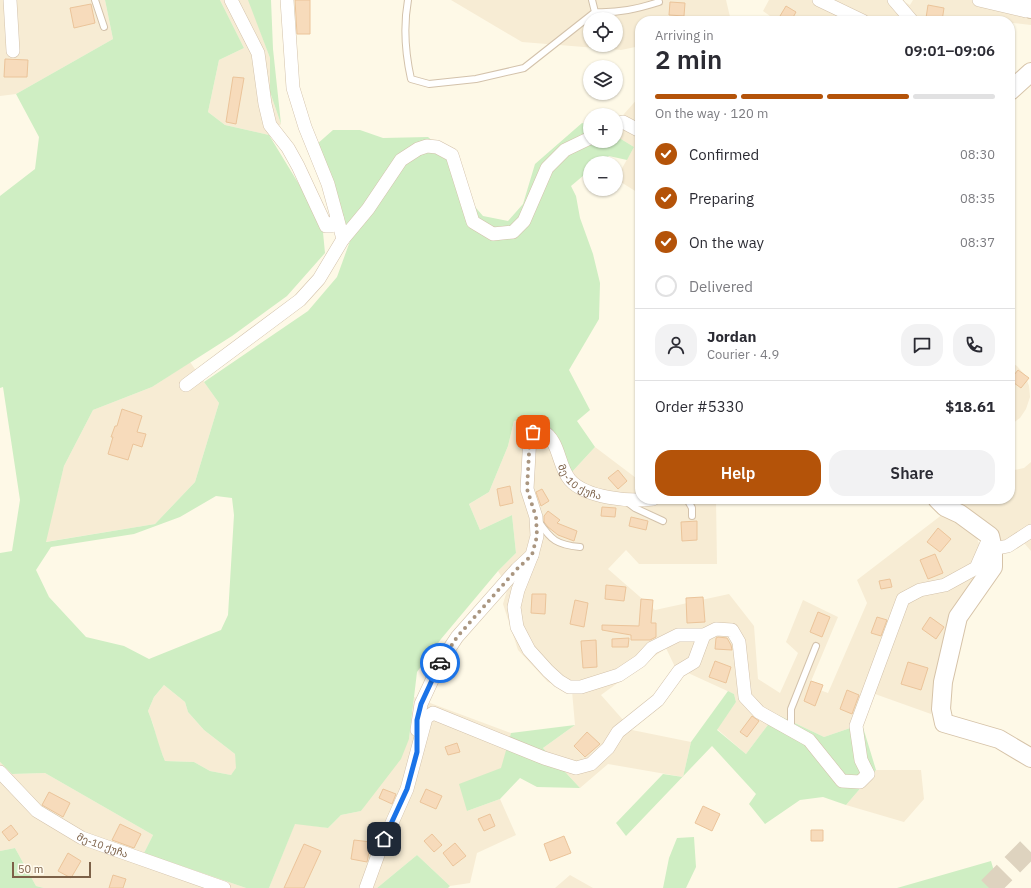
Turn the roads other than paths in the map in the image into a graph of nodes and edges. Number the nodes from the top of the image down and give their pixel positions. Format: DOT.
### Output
graph roads {
  1 [pos="10,0"];
  2 [pos="95,0"];
  3 [pos="231,0"];
  4 [pos="287,0"];
  5 [pos="408,0"];
  6 [pos="592,0"];
  7 [pos="819,0"];
  8 [pos="894,0"];
  9 [pos="979,0"];
  10 [pos="1015,0"];
  11 [pos="659,2"];
  12 [pos="1031,9"];
  13 [pos="596,12"];
  14 [pos="617,12"];
  15 [pos="1031,12"];
  16 [pos="853,16"];
  17 [pos="908,16"];
  18 [pos="583,22"];
  19 [pos="104,27"];
  20 [pos="13,51"];
  21 [pos="1031,72"];
  22 [pos="1031,85"];
  23 [pos="1015,86"];
  24 [pos="1015,92"];
  25 [pos="623,122"];
  26 [pos="635,128"];
  27 [pos="583,141"];
  28 [pos="338,218"];
  29 [pos="343,239"];
  30 [pos="186,385"];
  31 [pos="622,498"];
  32 [pos="635,498"];
  33 [pos="690,504"];
  34 [pos="941,504"];
  35 [pos="692,516"];
  36 [pos="536,517"];
  37 [pos="663,521"];
  38 [pos="1031,531"];
  39 [pos="992,543"];
  40 [pos="580,547"];
  41 [pos="532,555"];
  42 [pos="704,635"];
  43 [pos="816,646"];
  44 [pos="791,730"];
  45 [pos="417,752"];
  46 [pos="1031,758"];
  47 [pos="0,772"];
  48 [pos="224,888"];
  49 [pos="366,888"];
  1 -- 20 [label="street"];
  2 -- 19 [label="lane"];
  3 -- 28 [label="street"];
  4 -- 28 [label="street"];
  5 -- 18 [label="lane"];
  6 -- 13 [label="lane"];
  7 -- 16 [label="street"];
  8 -- 17 [label="street"];
  9 -- 15 [label="street"];
  10 -- 12 [label="street"];
  11 -- 14 [label="lane"];
  21 -- 23 [label="street"];
  22 -- 24 [label="street"];
  25 -- 26 [label="street"];
  27 -- 29 [label="street"];
  28 -- 29 [label="street"];
  29 -- 30 [label="street"];
  31 -- 32 [label="street, მე-10 ქუჩა"];
  31 -- 36 [label="street, მე-10 ქუჩა"];
  31 -- 37 [label="lane"];
  33 -- 35 [label="lane"];
  34 -- 39 [label="street"];
  36 -- 40 [label="lane"];
  36 -- 41 [label="street, მე-10 ქუჩა"];
  38 -- 39 [label="street"];
  39 -- 44 [label="street"];
  39 -- 46 [label="street"];
  41 -- 42 [label="street, მე-10 ქუჩა"];
  41 -- 45 [label="street"];
  42 -- 44 [label="street"];
  42 -- 45 [label="street"];
  43 -- 44 [label="lane"];
  45 -- 49 [label="street"];
  47 -- 48 [label="street, მე-10 ქუჩა"];
}
